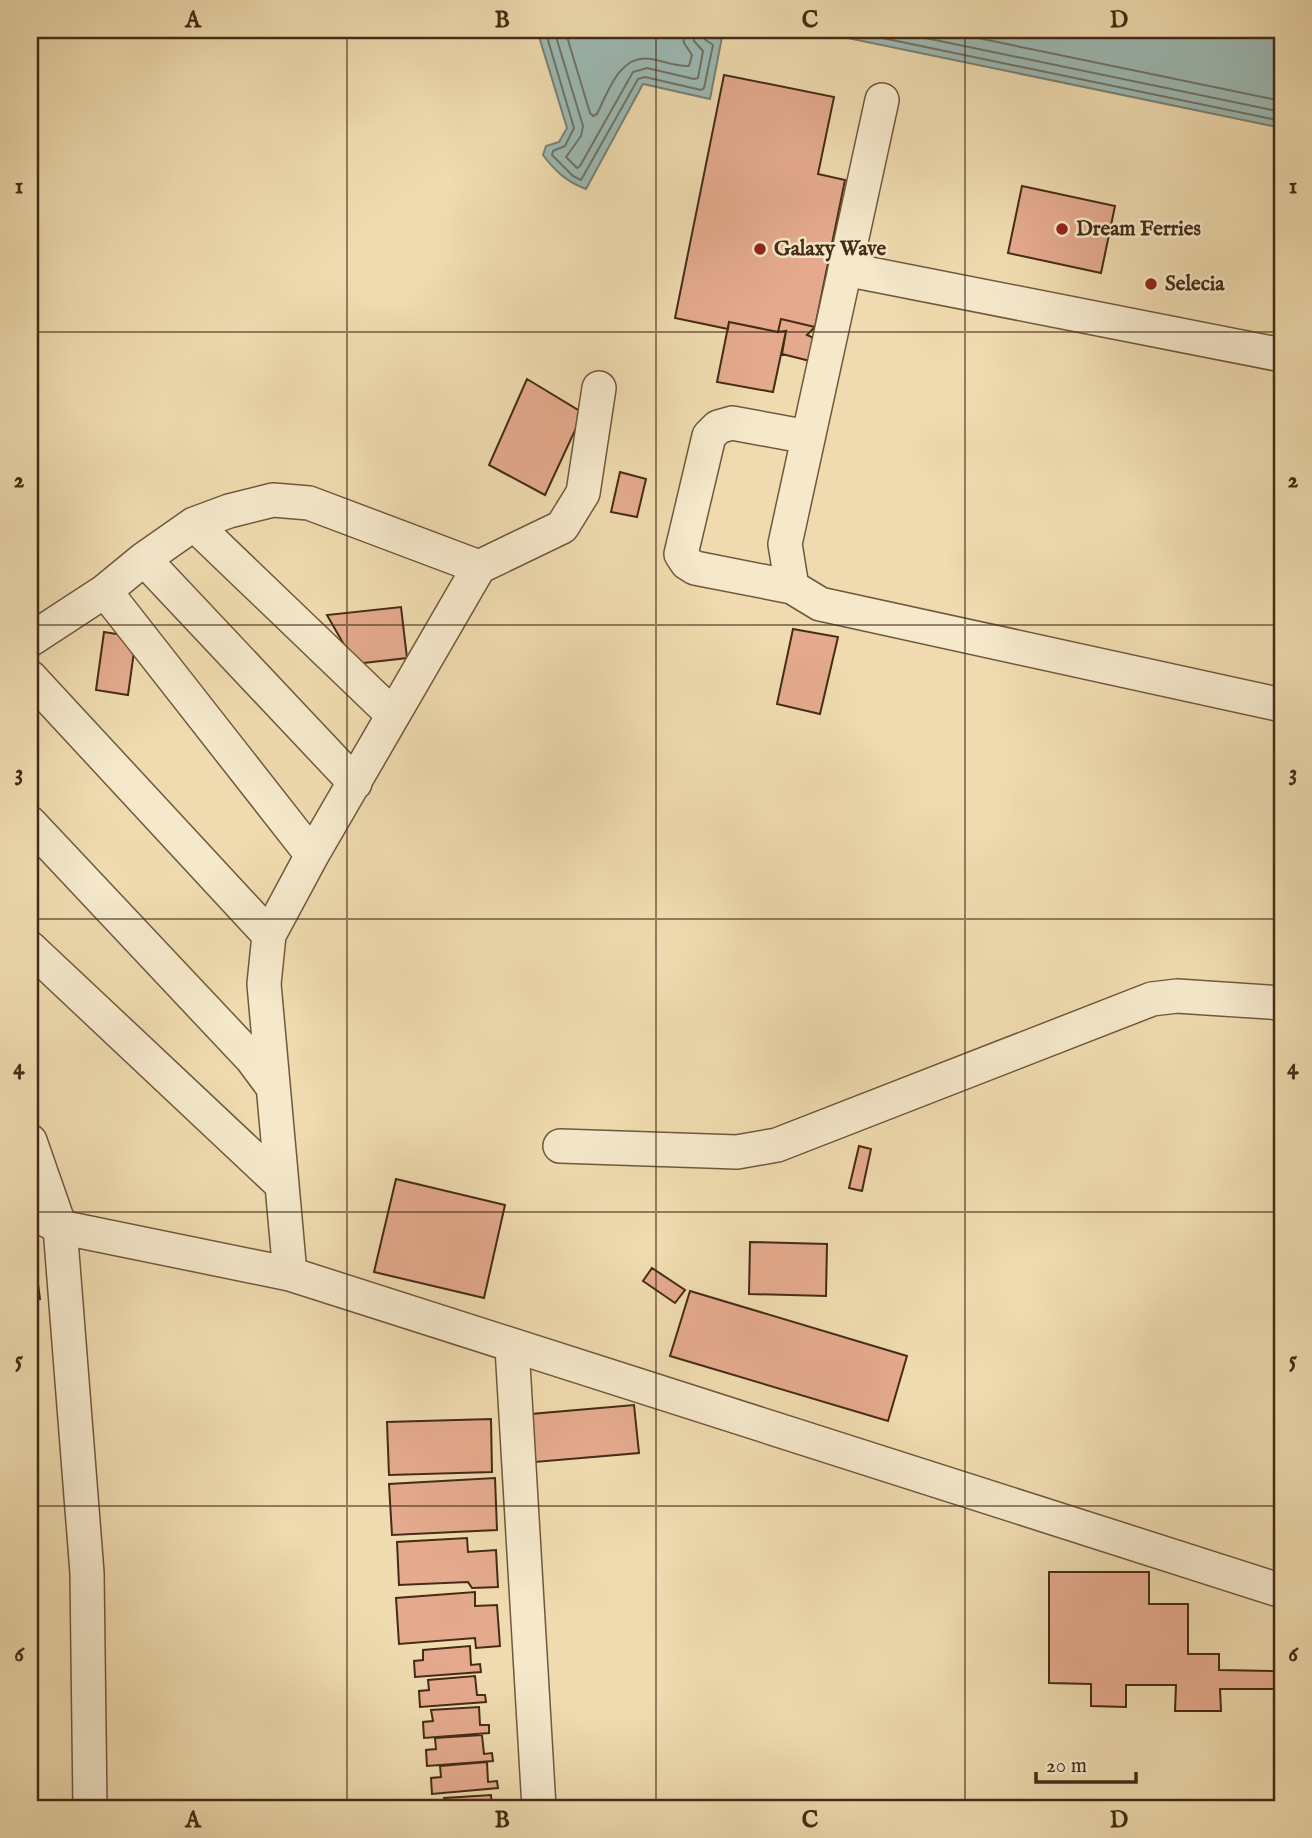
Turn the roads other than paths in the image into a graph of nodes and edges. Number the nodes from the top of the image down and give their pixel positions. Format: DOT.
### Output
graph roads {
  1 [pos="883,100"];
  2 [pos="845,269"];
  3 [pos="1282,354"];
  4 [pos="599,388"];
  5 [pos="808,437"];
  6 [pos="194,524"];
  7 [pos="144,559"];
  8 [pos="479,567"];
  9 [pos="792,587"];
  10 [pos="105,591"];
  11 [pos="30,640"];
  12 [pos="30,677"];
  13 [pos="1282,705"];
  14 [pos="393,715"];
  15 [pos="355,783"];
  16 [pos="30,823"];
  17 [pos="312,855"];
  18 [pos="269,936"];
  19 [pos="30,948"];
  20 [pos="1282,1003"];
  21 [pos="272,1086"];
  22 [pos="30,1141"];
  23 [pos="559,1146"];
  24 [pos="282,1185"];
  25 [pos="30,1212"];
  26 [pos="60,1227"];
  27 [pos="290,1274"];
  28 [pos="512,1347"];
  29 [pos="1282,1591"];
  30 [pos="90,1808"];
  31 [pos="539,1808"];
  1 -- 2 [label="street"];
  2 -- 3 [label="street"];
  2 -- 5 [label="street"];
  4 -- 8 [label="street"];
  5 -- 9 [label="street"];
  5 -- 9 [label="street"];
  6 -- 7 [label="street"];
  6 -- 8 [label="street"];
  6 -- 14 [label="street"];
  7 -- 10 [label="street"];
  7 -- 15 [label="street"];
  8 -- 14 [label="street"];
  9 -- 13 [label="street"];
  10 -- 11 [label="street"];
  10 -- 17 [label="street"];
  12 -- 18 [label="street"];
  14 -- 15 [label="street"];
  15 -- 17 [label="street"];
  16 -- 21 [label="street"];
  17 -- 18 [label="street"];
  18 -- 21 [label="street"];
  19 -- 24 [label="street"];
  20 -- 23 [label="street"];
  21 -- 24 [label="street"];
  22 -- 26 [label="street"];
  24 -- 27 [label="street"];
  25 -- 26 [label="street"];
  26 -- 27 [label="street"];
  26 -- 30 [label="street"];
  27 -- 28 [label="street"];
  28 -- 29 [label="street"];
  28 -- 31 [label="street"];
}
